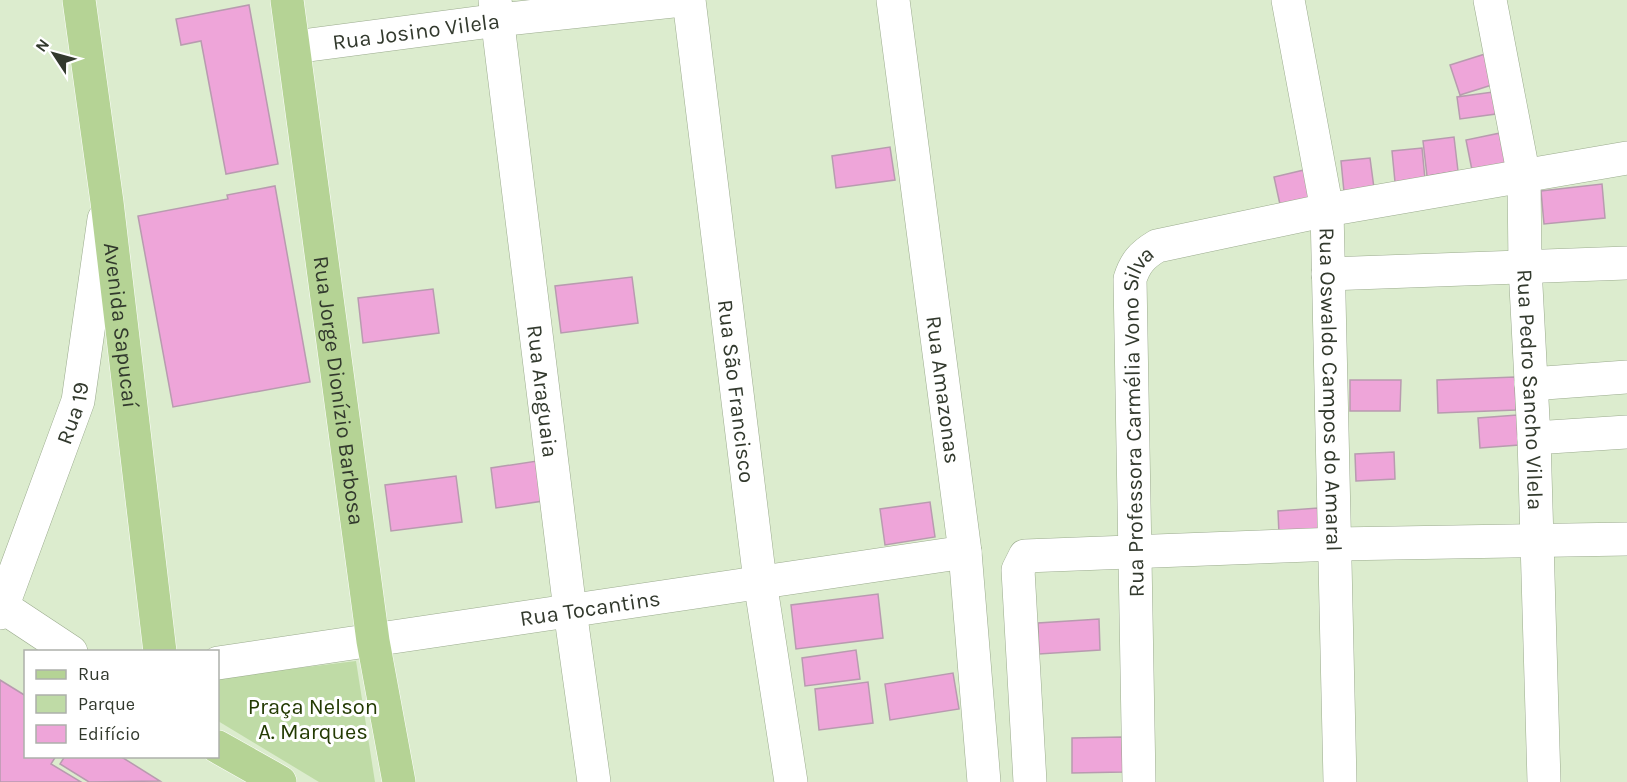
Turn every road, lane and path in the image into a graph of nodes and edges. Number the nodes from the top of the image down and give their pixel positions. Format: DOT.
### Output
graph roads {
  1 [pos="79,0"];
  2 [pos="287,0"];
  3 [pos="682,0"];
  4 [pos="688,0"];
  5 [pos="893,0"];
  6 [pos="1288,0"];
  7 [pos="1490,0"];
  8 [pos="497,10"];
  9 [pos="294,47"];
  10 [pos="1627,158"];
  11 [pos="1524,177"];
  12 [pos="106,202"];
  13 [pos="1327,210"];
  14 [pos="1627,263"];
  15 [pos="1525,267"];
  16 [pos="1328,274"];
  17 [pos="1627,377"];
  18 [pos="1531,384"];
  19 [pos="1627,432"];
  20 [pos="1534,438"];
  21 [pos="1627,539"];
  22 [pos="1537,543"];
  23 [pos="1337,544"];
  24 [pos="965,552"];
  25 [pos="1137,554"];
  26 [pos="760,581"];
  27 [pos="1,608"];
  28 [pos="570,610"];
  29 [pos="373,641"];
  30 [pos="69,650"];
  31 [pos="160,650"];
  32 [pos="219,663"];
  33 [pos="219,748"];
  34 [pos="280,782"];
  35 [pos="399,782"];
  36 [pos="594,782"];
  37 [pos="791,782"];
  38 [pos="984,782"];
  39 [pos="1030,782"];
  40 [pos="1139,782"];
  41 [pos="1340,782"];
  42 [pos="1544,782"];
  1 -- 12 [label="main road, Avenida Sapucaí"];
  2 -- 9 [label="main road, Rua Jorge Dionízio Barbosa"];
  3 -- 8 [label="street, Rua Josino Vilela"];
  4 -- 26 [label="street, Rua São Francisco"];
  5 -- 24 [label="street, Rua Amazonas"];
  6 -- 13 [label="street, Rua Oswaldo Campos do Amaral"];
  7 -- 11 [label="street, Rua Pedro Sancho Vilela"];
  8 -- 9 [label="street, Rua Josino Vilela"];
  8 -- 28 [label="street, Rua Araguaia"];
  9 -- 29 [label="main road, Rua Jorge Dionízio Barbosa"];
  10 -- 11 [label="street, Rua Professora Carmélia Vono Silva"];
  11 -- 13 [label="street, Rua Professora Carmélia Vono Silva"];
  11 -- 15 [label="street, Rua Pedro Sancho Vilela"];
  12 -- 27 [label="street, Rua 19"];
  12 -- 31 [label="main road, Avenida Sapucaí"];
  13 -- 16 [label="street, Rua Oswaldo Campos do Amaral"];
  13 -- 25 [label="street, Rua Professora Carmélia Vono Silva"];
  14 -- 15 [label="street"];
  15 -- 16 [label="street"];
  15 -- 18 [label="street, Rua Pedro Sancho Vilela"];
  16 -- 23 [label="street, Rua Oswaldo Campos do Amaral"];
  17 -- 18 [label="street"];
  18 -- 20 [label="street, Rua Pedro Sancho Vilela"];
  19 -- 20 [label="street"];
  20 -- 22 [label="street, Rua Pedro Sancho Vilela"];
  21 -- 22 [label="street"];
  22 -- 23 [label="street"];
  22 -- 42 [label="street, Rua Pedro Sancho Vilela"];
  23 -- 25 [label="street"];
  23 -- 41 [label="street, Rua Oswaldo Campos do Amaral"];
  24 -- 26 [label="street, Rua Tocantins"];
  24 -- 38 [label="street, Rua Amazonas"];
  25 -- 39 [label="street"];
  25 -- 40 [label="street, Rua Professora Carmélia Vono Silva"];
  26 -- 28 [label="street, Rua Tocantins"];
  26 -- 37 [label="street, Rua São Francisco"];
  27 -- 30 [label="street"];
  28 -- 29 [label="street, Rua Tocantins"];
  28 -- 36 [label="street, Rua Araguaia"];
  29 -- 32 [label="street, Rua Tocantins"];
  29 -- 35 [label="main road, Rua Jorge Dionízio Barbosa"];
  33 -- 34 [label="main road"];
}
